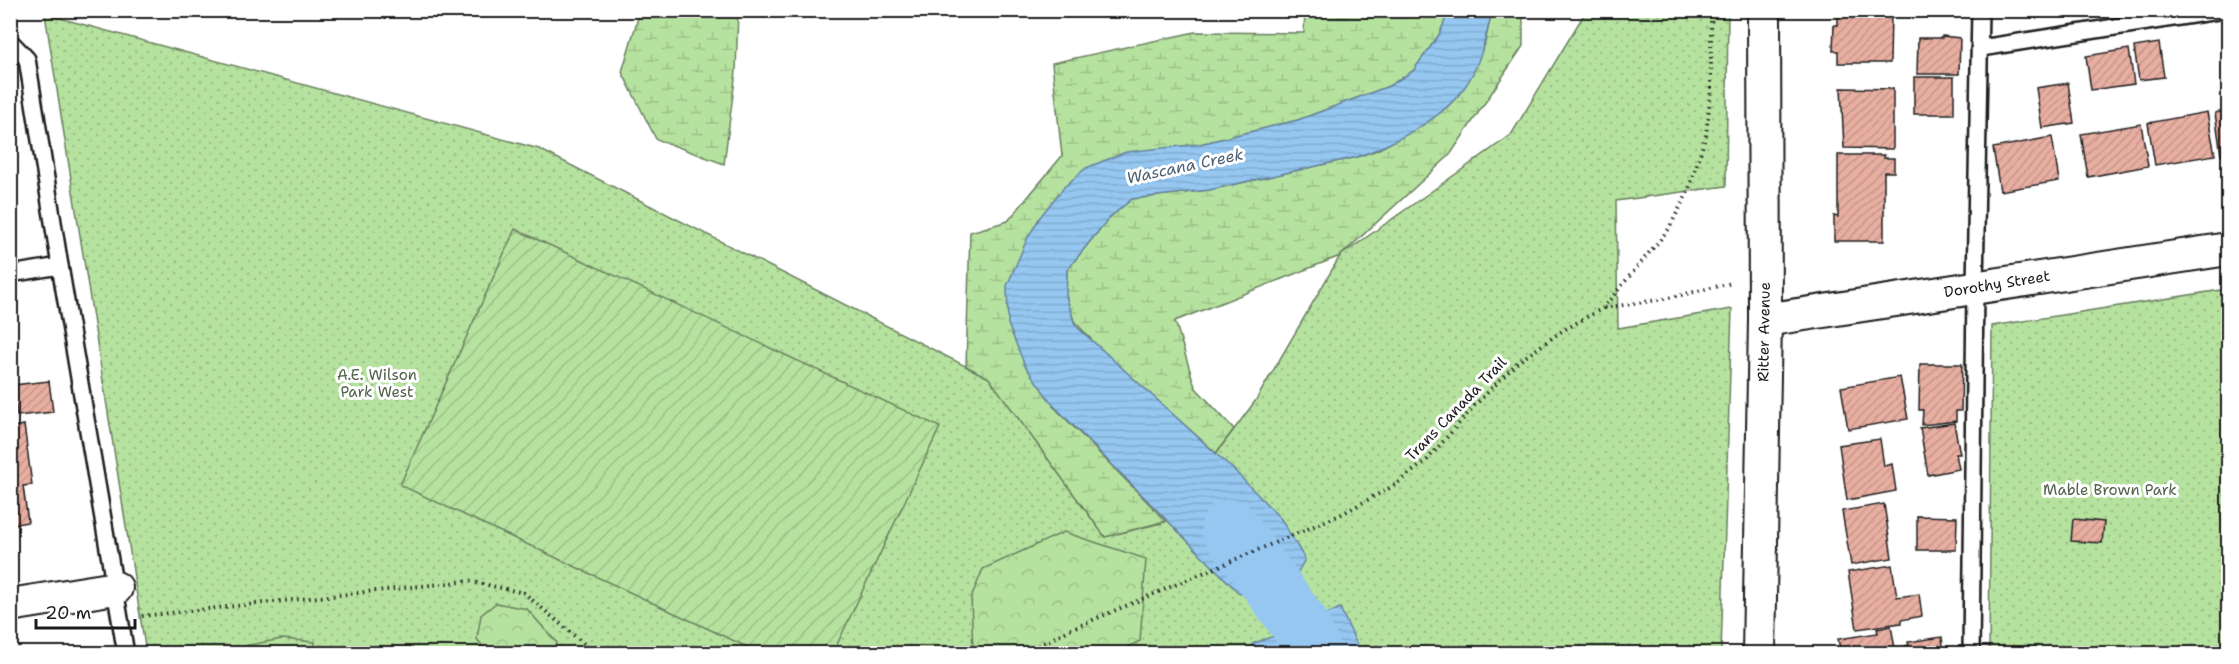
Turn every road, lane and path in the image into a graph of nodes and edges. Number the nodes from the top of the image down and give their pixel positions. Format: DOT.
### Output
graph roads {
  1 [pos="1711,10"];
  2 [pos="1764,10"];
  3 [pos="1980,10"];
  4 [pos="2224,10"];
  5 [pos="10,41"];
  6 [pos="1981,48"];
  7 [pos="2229,249"];
  8 [pos="60,266"];
  9 [pos="1765,273"];
  10 [pos="10,274"];
  11 [pos="1975,287"];
  12 [pos="1603,308"];
  13 [pos="1765,320"];
  14 [pos="118,603"];
  15 [pos="10,605"];
  16 [pos="126,654"];
  17 [pos="596,654"];
  18 [pos="1022,654"];
  19 [pos="1759,654"];
  20 [pos="1971,654"];
  1 -- 12 [label="path, Trans Canada Trail"];
  2 -- 9 [label="street, Ritter Avenue"];
  3 -- 6 [label="lane"];
  4 -- 6 [label="lane"];
  5 -- 8 [label="lane"];
  6 -- 11 [label="lane"];
  7 -- 11 [label="street, Dorothy Street"];
  8 -- 10 [label="lane"];
  8 -- 14 [label="lane"];
  9 -- 12 [label="path"];
  9 -- 13 [label="street, Ritter Avenue"];
  11 -- 13 [label="street, Dorothy Street"];
  11 -- 20 [label="lane"];
  12 -- 18 [label="path, Trans Canada Trail"];
  13 -- 19 [label="street, Ritter Avenue"];
  14 -- 15 [label="street"];
  14 -- 16 [label="lane"];
  14 -- 17 [label="path"];
}
